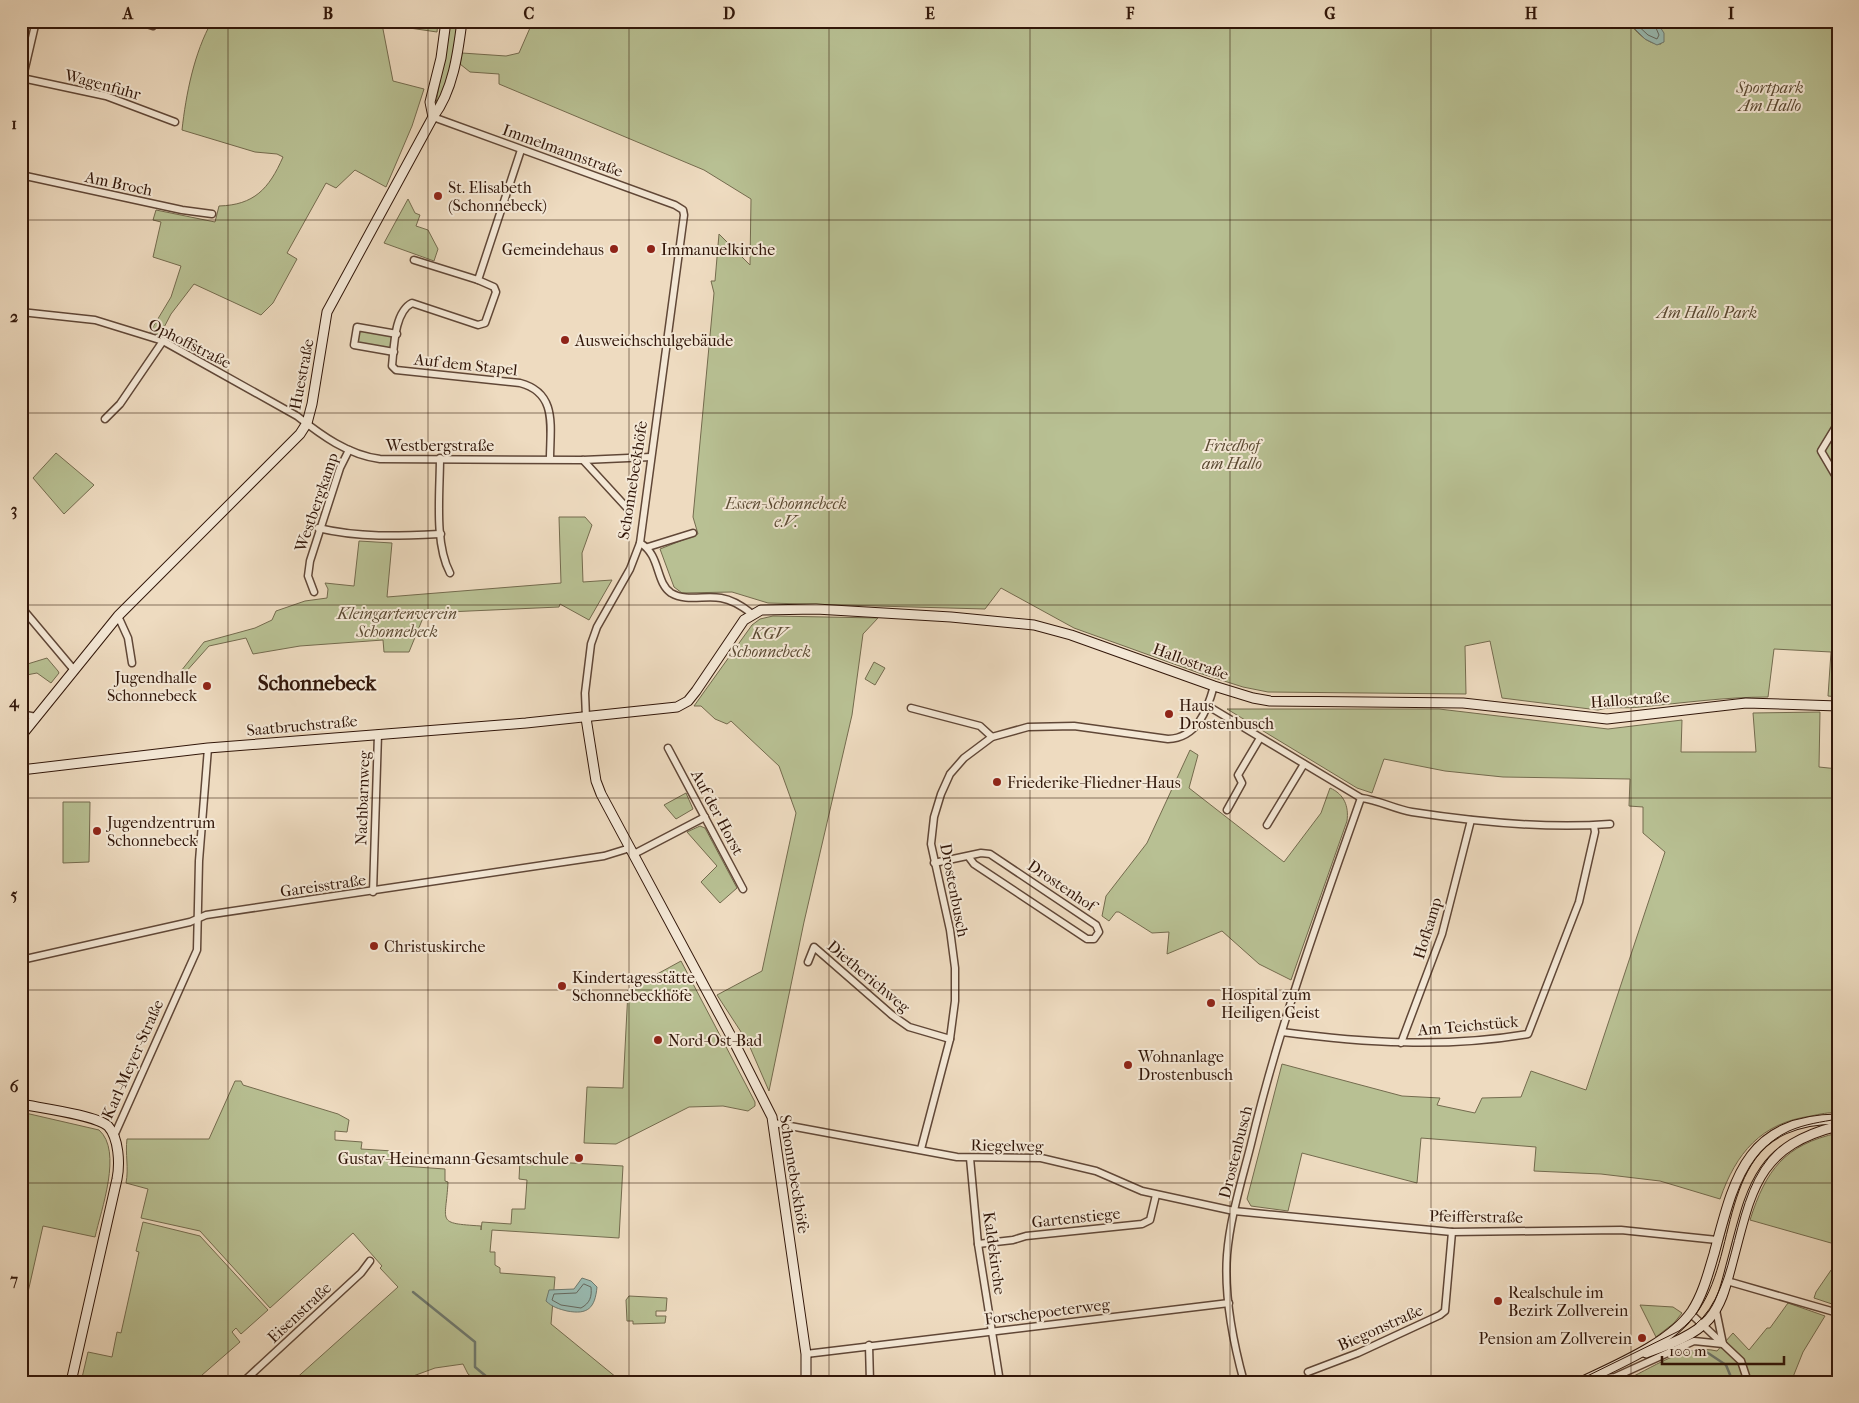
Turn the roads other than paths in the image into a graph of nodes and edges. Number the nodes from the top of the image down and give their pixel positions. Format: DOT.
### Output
graph roads {
  1 [pos="36,21"];
  2 [pos="137,21"];
  3 [pos="446,21"];
  4 [pos="462,21"];
  5 [pos="154,26"];
  6 [pos="22,81"];
  7 [pos="433,117"];
  8 [pos="175,122"];
  9 [pos="521,150"];
  10 [pos="21,175"];
  11 [pos="683,210"];
  12 [pos="212,214"];
  13 [pos="414,260"];
  14 [pos="478,280"];
  15 [pos="21,312"];
  16 [pos="397,334"];
  17 [pos="163,341"];
  18 [pos="394,352"];
  19 [pos="104,419"];
  20 [pos="1838,423"];
  21 [pos="307,424"];
  22 [pos="349,450"];
  23 [pos="651,457"];
  24 [pos="440,458"];
  25 [pos="550,459"];
  26 [pos="583,460"];
  27 [pos="1838,480"];
  28 [pos="628,509"];
  29 [pos="318,528"];
  30 [pos="693,532"];
  31 [pos="441,534"];
  32 [pos="640,543"];
  33 [pos="648,547"];
  34 [pos="450,573"];
  35 [pos="314,592"];
  36 [pos="22,610"];
  37 [pos="752,614"];
  38 [pos="118,616"];
  39 [pos="132,663"];
  40 [pos="74,670"];
  41 [pos="1214,686"];
  42 [pos="1208,706"];
  43 [pos="1838,706"];
  44 [pos="911,708"];
  45 [pos="21,714"];
  46 [pos="36,717"];
  47 [pos="586,718"];
  48 [pos="378,734"];
  49 [pos="21,736"];
  50 [pos="992,737"];
  51 [pos="1260,738"];
  52 [pos="208,748"];
  53 [pos="668,748"];
  54 [pos="1304,764"];
  55 [pos="21,770"];
  56 [pos="1361,798"];
  57 [pos="1227,810"];
  58 [pos="705,817"];
  59 [pos="1471,820"];
  60 [pos="1610,824"];
  61 [pos="1267,825"];
  62 [pos="1594,826"];
  63 [pos="632,851"];
  64 [pos="968,856"];
  65 [pos="934,863"];
  66 [pos="743,889"];
  67 [pos="373,892"];
  68 [pos="198,918"];
  69 [pos="21,960"];
  70 [pos="808,962"];
  71 [pos="1282,1032"];
  72 [pos="950,1039"];
  73 [pos="1401,1043"];
  74 [pos="21,1104"];
  75 [pos="1838,1119"];
  76 [pos="774,1123"];
  77 [pos="1838,1126"];
  78 [pos="114,1136"];
  79 [pos="921,1149"];
  80 [pos="970,1158"];
  81 [pos="1156,1195"];
  82 [pos="1234,1211"];
  83 [pos="1452,1232"];
  84 [pos="1718,1240"];
  85 [pos="978,1244"];
  86 [pos="370,1261"];
  87 [pos="1727,1281"];
  88 [pos="1228,1303"];
  89 [pos="1716,1310"];
  90 [pos="1838,1313"];
  91 [pos="1690,1314"];
  92 [pos="1702,1325"];
  93 [pos="993,1332"];
  94 [pos="1723,1344"];
  95 [pos="869,1345"];
  96 [pos="806,1354"];
  97 [pos="1629,1357"];
  98 [pos="1308,1372"];
  99 [pos="71,1382"];
  100 [pos="244,1382"];
  101 [pos="806,1382"];
  102 [pos="870,1382"];
  103 [pos="1000,1382"];
  104 [pos="1244,1382"];
  105 [pos="1582,1382"];
  106 [pos="1748,1382"];
  1 -- 6 [label="street"];
  2 -- 5 [label="street"];
  3 -- 7 [label="main road"];
  4 -- 7 [label="main road, Huestraße"];
  6 -- 8 [label="street, Wagenfuhr"];
  7 -- 9 [label="street, Immelmannstraße"];
  7 -- 21 [label="main road, Huestraße"];
  9 -- 11 [label="street, Immelmannstraße"];
  9 -- 14 [label="street"];
  10 -- 12 [label="street, Am Broch"];
  11 -- 23 [label="street, Schonnebeckhöfe"];
  13 -- 14 [label="street, Auf dem Stapel"];
  14 -- 16 [label="street, Auf dem Stapel"];
  15 -- 17 [label="street, Ophoffstraße"];
  16 -- 18 [label="street, Auf dem Stapel"];
  16 -- 18 [label="street, Auf dem Stapel"];
  17 -- 19 [label="street"];
  17 -- 21 [label="street, Ophoffstraße"];
  18 -- 25 [label="street, Auf dem Stapel"];
  20 -- 27 [label="street"];
  21 -- 22 [label="street, Westbergstraße"];
  21 -- 38 [label="main road, Huestraße"];
  22 -- 24 [label="street, Westbergstraße"];
  22 -- 29 [label="street, Westbergkamp"];
  23 -- 26 [label="street, Westbergstraße"];
  23 -- 32 [label="street, Schonnebeckhöfe"];
  24 -- 25 [label="street, Westbergstraße"];
  24 -- 31 [label="street"];
  25 -- 26 [label="street, Westbergstraße"];
  26 -- 28 [label="street"];
  29 -- 31 [label="street"];
  29 -- 35 [label="street, Westbergkamp"];
  30 -- 33 [label="street"];
  31 -- 34 [label="street"];
  32 -- 33 [label="street"];
  32 -- 47 [label="street, Schonnebeckhöfe"];
  33 -- 37 [label="street"];
  36 -- 40 [label="street"];
  37 -- 41 [label="main road, Hallostraße"];
  37 -- 47 [label="main road"];
  38 -- 39 [label="street"];
  38 -- 40 [label="main road, Huestraße"];
  40 -- 46 [label="main road, Huestraße"];
  41 -- 42 [label="street, Drostenbusch"];
  41 -- 43 [label="main road, Hallostraße"];
  42 -- 50 [label="street, Drostenbusch"];
  42 -- 51 [label="street"];
  44 -- 50 [label="street"];
  45 -- 46 [label="street"];
  46 -- 49 [label="main road, Huestraße"];
  47 -- 48 [label="main road, Saatbruchstraße"];
  47 -- 63 [label="main road, Schonnebeckhöfe"];
  48 -- 52 [label="main road, Saatbruchstraße"];
  48 -- 67 [label="street, Nachbarnweg"];
  50 -- 65 [label="street, Drostenbusch"];
  51 -- 54 [label="street"];
  51 -- 57 [label="street"];
  52 -- 55 [label="main road, Saatbruchstraße"];
  52 -- 68 [label="street, Karl-Meyer-Straße"];
  53 -- 58 [label="street, Auf der Horst"];
  54 -- 56 [label="street"];
  54 -- 61 [label="street"];
  56 -- 59 [label="street"];
  56 -- 71 [label="street, Drostenbusch"];
  58 -- 63 [label="street"];
  58 -- 66 [label="street, Auf der Horst"];
  59 -- 62 [label="street"];
  59 -- 73 [label="street, Hofkamp"];
  60 -- 62 [label="street"];
  62 -- 73 [label="street, Am Teichstück"];
  63 -- 67 [label="street, Gareisstraße"];
  63 -- 76 [label="main road, Schonnebeckhöfe"];
  64 -- 64 [label="street, Drostenhof"];
  64 -- 65 [label="street, Drostenhof"];
  65 -- 72 [label="street, Drostenbusch"];
  67 -- 68 [label="street, Gareisstraße"];
  68 -- 69 [label="street, Gareisstraße"];
  68 -- 78 [label="street, Karl-Meyer-Straße"];
  70 -- 72 [label="street, Dietherichweg"];
  71 -- 73 [label="street, Am Teichstück"];
  71 -- 82 [label="street, Drostenbusch"];
  72 -- 79 [label="street, Drostenbusch"];
  74 -- 78 [label="main road"];
  75 -- 84 [label="main road"];
  76 -- 79 [label="street, Riegelweg"];
  76 -- 96 [label="main road, Schonnebeckhöfe"];
  77 -- 87 [label="main road"];
  78 -- 99 [label="main road, Karl-Meyer-Straße"];
  79 -- 80 [label="street, Riegelweg"];
  80 -- 81 [label="street, Riegelweg"];
  80 -- 85 [label="street, Kaldekirche"];
  81 -- 82 [label="street, Riegelweg"];
  81 -- 85 [label="street, Gartenstiege"];
  82 -- 83 [label="street, Pfeifferstraße"];
  82 -- 88 [label="street, Drostenbusch"];
  83 -- 84 [label="street, Pfeifferstraße"];
  83 -- 98 [label="street, Biegonstraße"];
  84 -- 91 [label="main road"];
  85 -- 93 [label="street, Kaldekirche"];
  86 -- 100 [label="street, Eisenstraße"];
  87 -- 89 [label="main road"];
  87 -- 90 [label="street"];
  88 -- 93 [label="street, Forschepoeterweg"];
  88 -- 104 [label="street, Drostenbusch"];
  89 -- 92 [label="main road"];
  89 -- 94 [label="street"];
  91 -- 92 [label="street"];
  91 -- 97 [label="main road"];
  92 -- 94 [label="street"];
  92 -- 97 [label="main road"];
  93 -- 95 [label="street, Forschepoeterweg"];
  93 -- 103 [label="street, Kaldekirche"];
  94 -- 105 [label="street"];
  94 -- 106 [label="street"];
  95 -- 96 [label="street, Forschepoeterweg"];
  95 -- 102 [label="street"];
  96 -- 101 [label="main road, Schonnebeckhöfe"];
  97 -- 105 [label="main road"];
}
